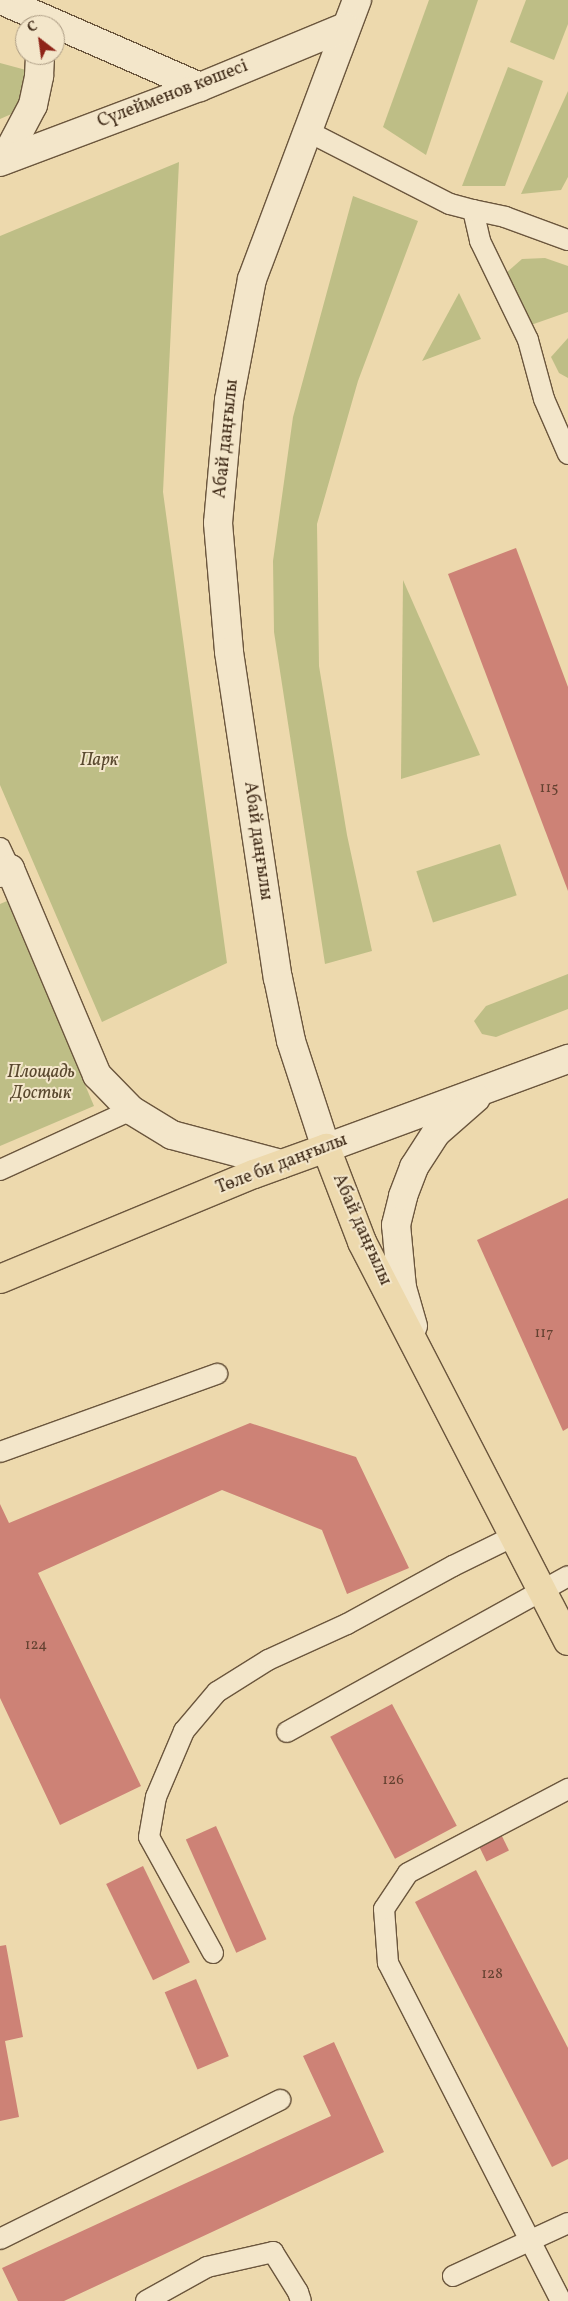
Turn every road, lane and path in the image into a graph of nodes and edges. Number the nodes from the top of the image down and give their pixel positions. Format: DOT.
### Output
graph roads {
  1 [pos="2,0"];
  2 [pos="357,0"];
  3 [pos="31,15"];
  4 [pos="345,27"];
  5 [pos="65,31"];
  6 [pos="40,65"];
  7 [pos="200,87"];
  8 [pos="309,132"];
  9 [pos="2,161"];
  10 [pos="473,210"];
  11 [pos="568,240"];
  12 [pos="568,454"];
  13 [pos="3,863"];
  14 [pos="568,1059"];
  15 [pos="488,1088"];
  16 [pos="131,1110"];
  17 [pos="326,1148"];
  18 [pos="281,1164"];
  19 [pos="0,1170"];
  20 [pos="0,1279"];
  21 [pos="420,1354"];
  22 [pos="217,1374"];
  23 [pos="0,1452"];
  24 [pos="514,1536"];
  25 [pos="568,1576"];
  26 [pos="542,1590"];
  27 [pos="568,1641"];
  28 [pos="287,1732"];
  29 [pos="568,1789"];
  30 [pos="213,1953"];
  31 [pos="280,2100"];
  32 [pos="568,2222"];
  33 [pos="0,2239"];
  34 [pos="530,2242"];
  35 [pos="453,2276"];
  36 [pos="146,2301"];
  37 [pos="301,2301"];
  38 [pos="561,2301"];
  1 -- 3 [label="main road"];
  2 -- 4 [label="main road, Абай даңғылы"];
  4 -- 7 [label="main road, Сүлейменов көшесі"];
  4 -- 8 [label="main road, Абай даңғылы"];
  5 -- 7 [label="main road"];
  6 -- 9 [label="main road"];
  7 -- 9 [label="main road, Сүлейменов көшесі"];
  8 -- 10 [label="lane"];
  8 -- 17 [label="main road, Абай даңғылы"];
  10 -- 11 [label="lane"];
  10 -- 12 [label="lane"];
  13 -- 16 [label="main road"];
  14 -- 15 [label="main road, Төле би даңғылы"];
  15 -- 17 [label="main road, Төле би даңғылы"];
  15 -- 21 [label="main road"];
  16 -- 18 [label="main road"];
  16 -- 19 [label="lane"];
  17 -- 18 [label="main road, Төле би даңғылы"];
  17 -- 21 [label="main road, Абай даңғылы"];
  18 -- 20 [label="main road, Төле би даңғылы"];
  21 -- 24 [label="main road, Абай даңғылы"];
  22 -- 23 [label="lane"];
  24 -- 26 [label="main road, Абай даңғылы"];
  24 -- 30 [label="lane"];
  25 -- 26 [label="lane"];
  26 -- 27 [label="main road, Абай даңғылы"];
  26 -- 28 [label="lane"];
  29 -- 34 [label="lane"];
  31 -- 33 [label="lane"];
  32 -- 34 [label="lane"];
  34 -- 35 [label="lane"];
  34 -- 38 [label="lane"];
  36 -- 37 [label="lane"];
}
